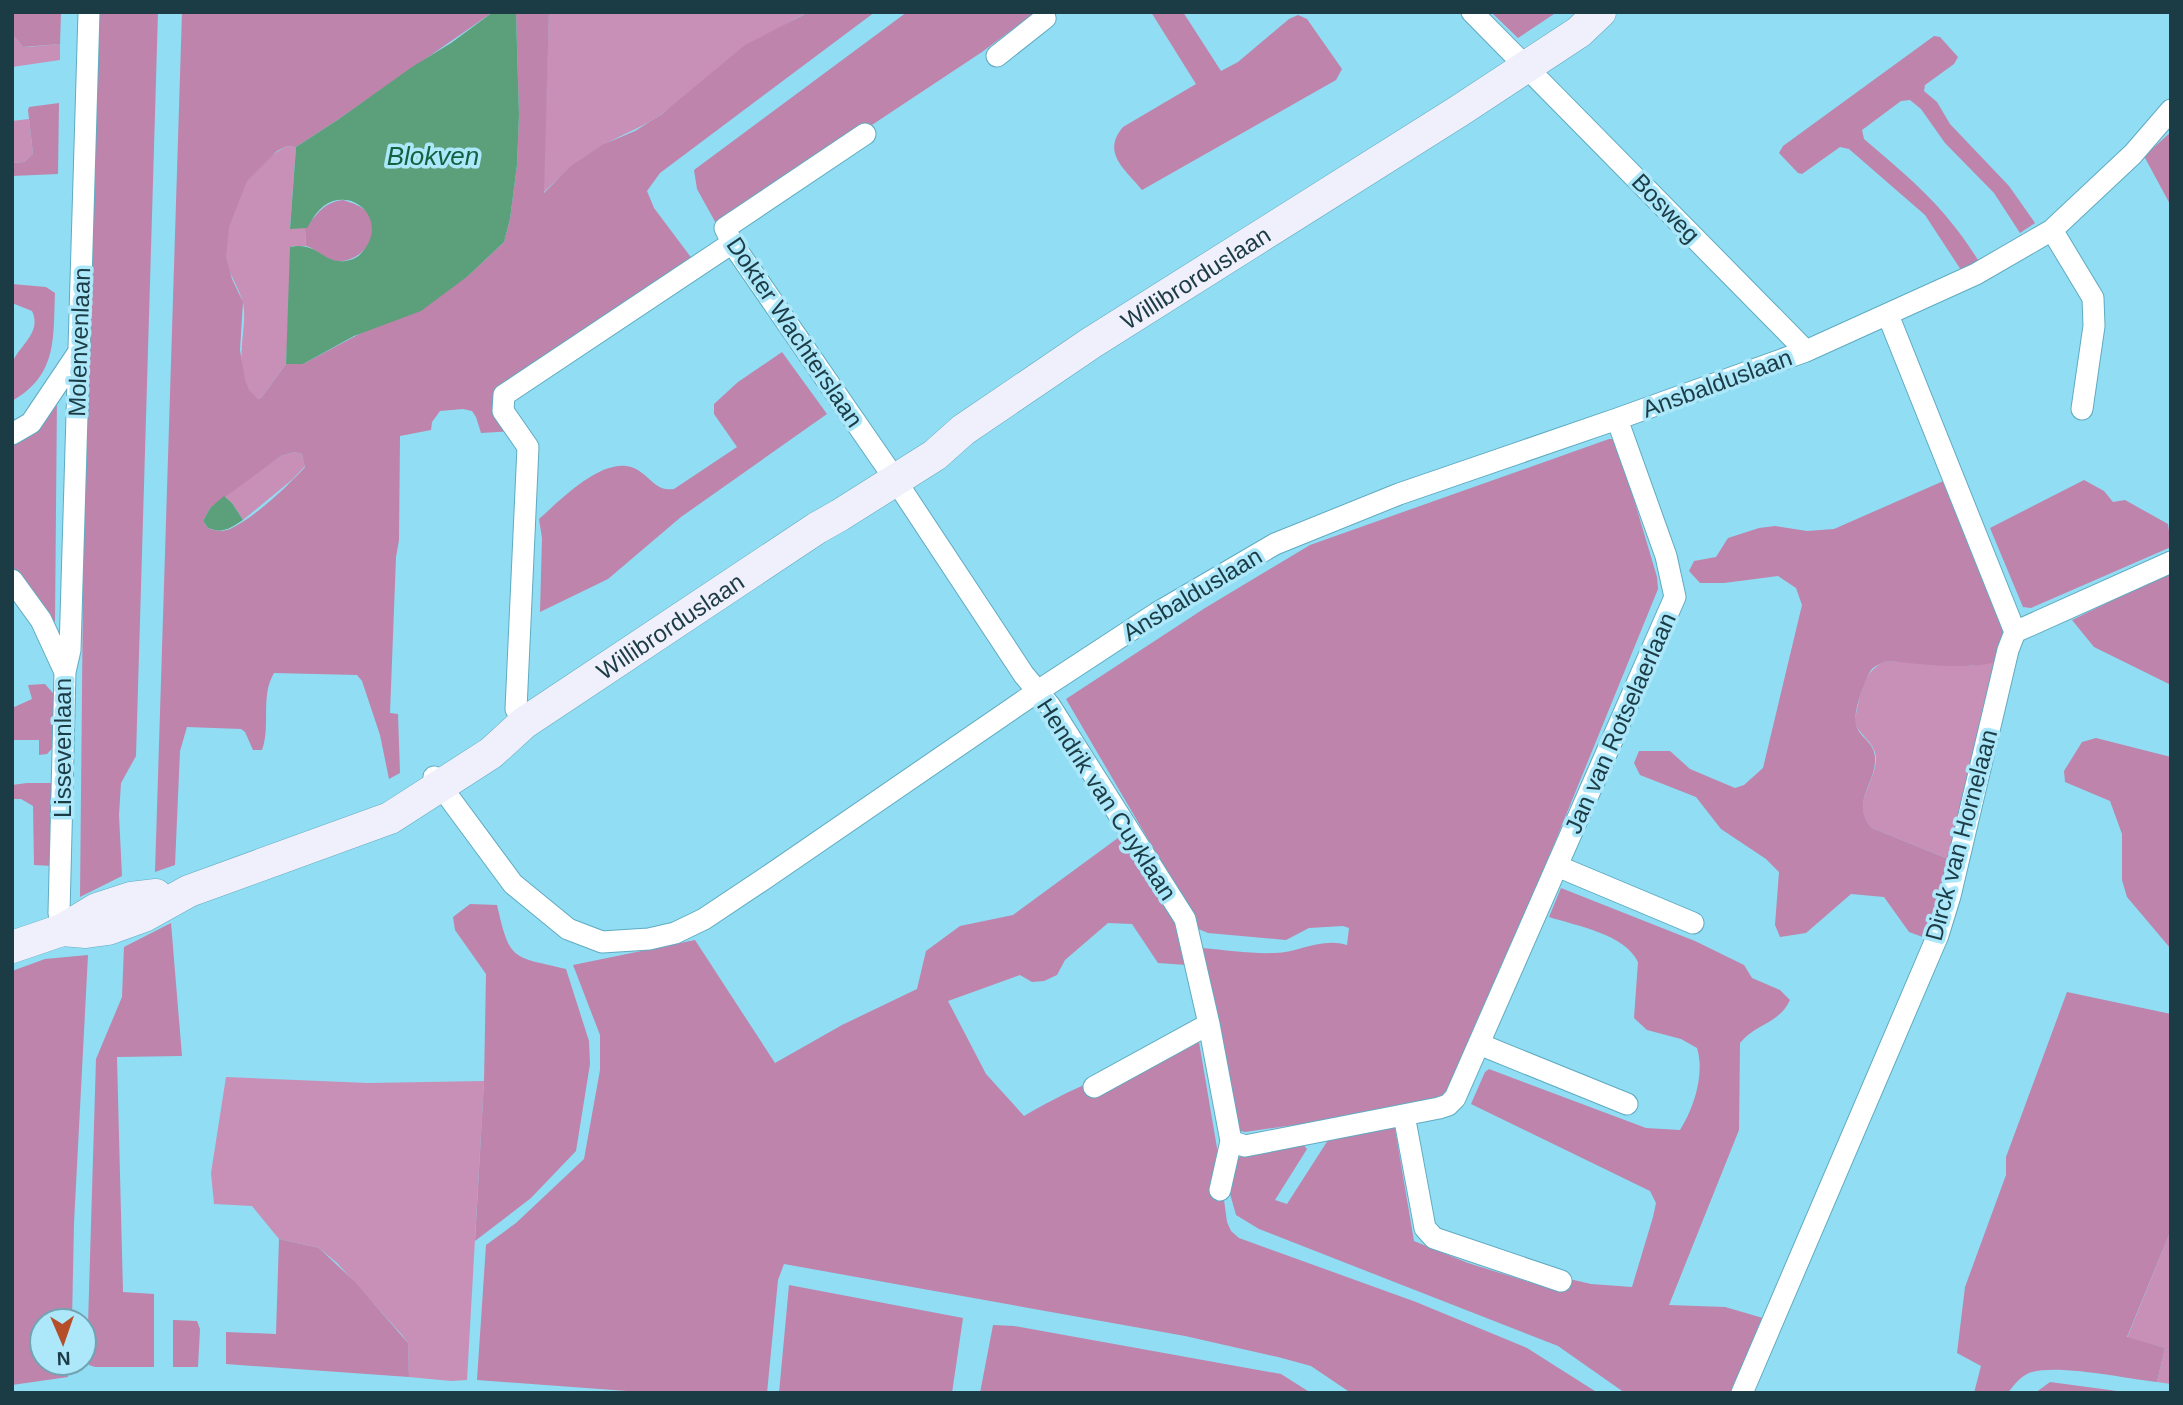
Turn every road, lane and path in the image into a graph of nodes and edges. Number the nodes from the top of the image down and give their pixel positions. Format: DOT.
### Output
graph roads {
  1 [pos="89,12"];
  2 [pos="1043,12"];
  3 [pos="1472,12"];
  4 [pos="1581,12"];
  5 [pos="1600,12"];
  6 [pos="997,56"];
  7 [pos="1522,61"];
  8 [pos="2171,110"];
  9 [pos="865,134"];
  10 [pos="2052,230"];
  11 [pos="732,243"];
  12 [pos="1888,315"];
  13 [pos="1806,351"];
  14 [pos="78,353"];
  15 [pos="2082,409"];
  16 [pos="1617,419"];
  17 [pos="12,434"];
  18 [pos="892,476"];
  19 [pos="2171,562"];
  20 [pos="12,580"];
  21 [pos="2015,632"];
  22 [pos="65,672"];
  23 [pos="1038,691"];
  24 [pos="524,723"];
  25 [pos="436,780"];
  26 [pos="1557,866"];
  27 [pos="1693,923"];
  28 [pos="62,930"];
  29 [pos="12,947"];
  30 [pos="1209,1024"];
  31 [pos="1479,1044"];
  32 [pos="1094,1087"];
  33 [pos="1627,1104"];
  34 [pos="1404,1115"];
  35 [pos="1231,1141"];
  36 [pos="1220,1190"];
  37 [pos="1561,1281"];
  38 [pos="1750,1391"];
  1 -- 14 [label="street, Molenvenlaan"];
  2 -- 6 [label="street"];
  3 -- 7 [label="street, Bosweg"];
  4 -- 7 [label="main road, Willibrorduslaan"];
  5 -- 7 [label="main road, Willibrorduslaan"];
  7 -- 13 [label="street, Bosweg"];
  7 -- 18 [label="main road, Willibrorduslaan"];
  8 -- 10 [label="street, Ansbalduslaan"];
  9 -- 11 [label="street, Dokter Wachterslaan"];
  10 -- 12 [label="street, Ansbalduslaan"];
  10 -- 15 [label="street"];
  11 -- 18 [label="street, Dokter Wachterslaan"];
  11 -- 24 [label="street"];
  12 -- 13 [label="street, Ansbalduslaan"];
  12 -- 21 [label="street"];
  13 -- 16 [label="street, Ansbalduslaan"];
  14 -- 17 [label="street"];
  14 -- 22 [label="street, Molenvenlaan"];
  16 -- 23 [label="street, Ansbalduslaan"];
  16 -- 26 [label="street, Jan van Rotselaerlaan"];
  18 -- 23 [label="street, Hendrik van Cuyklaan"];
  18 -- 24 [label="main road, Willibrorduslaan"];
  19 -- 21 [label="street"];
  20 -- 22 [label="street, Lissevenlaan"];
  21 -- 38 [label="street, Dirck van Hornelaan"];
  22 -- 28 [label="street, Lissevenlaan"];
  23 -- 25 [label="street, Ansbalduslaan"];
  23 -- 30 [label="street, Hendrik van Cuyklaan"];
  24 -- 25 [label="main road, Willibrorduslaan"];
  25 -- 28 [label="main road, Willibrorduslaan"];
  26 -- 27 [label="street, Jan van Rotselaerlaan"];
  26 -- 31 [label="street, Jan van Rotselaerlaan"];
  28 -- 29 [label="main road, Willibrorduslaan"];
  30 -- 32 [label="street"];
  30 -- 35 [label="street"];
  31 -- 33 [label="street"];
  31 -- 34 [label="street, Jan van Rotselaerlaan"];
  34 -- 35 [label="street, Jan van Rotselaerlaan"];
  34 -- 37 [label="street"];
  35 -- 36 [label="street"];
}
